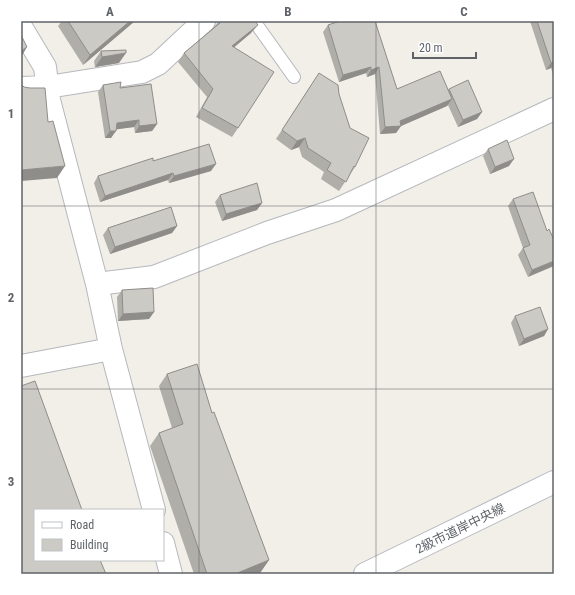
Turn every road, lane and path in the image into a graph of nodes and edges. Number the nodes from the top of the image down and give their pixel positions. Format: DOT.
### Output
graph roads {
  1 [pos="204,21"];
  2 [pos="254,21"];
  3 [pos="21,27"];
  4 [pos="294,77"];
  5 [pos="48,87"];
  6 [pos="21,88"];
  7 [pos="554,109"];
  8 [pos="97,284"];
  9 [pos="111,349"];
  10 [pos="21,366"];
  11 [pos="554,482"];
  12 [pos="154,509"];
  13 [pos="164,547"];
  14 [pos="171,574"];
  15 [pos="365,574"];
  1 -- 5 [label="street"];
  2 -- 4 [label="lane"];
  3 -- 5 [label="street"];
  5 -- 6 [label="street"];
  5 -- 8 [label="street"];
  7 -- 8 [label="street"];
  8 -- 9 [label="street"];
  9 -- 10 [label="street"];
  9 -- 12 [label="street"];
  11 -- 15 [label="street, 2級市道岸中央線"];
  13 -- 14 [label="street"];
}
